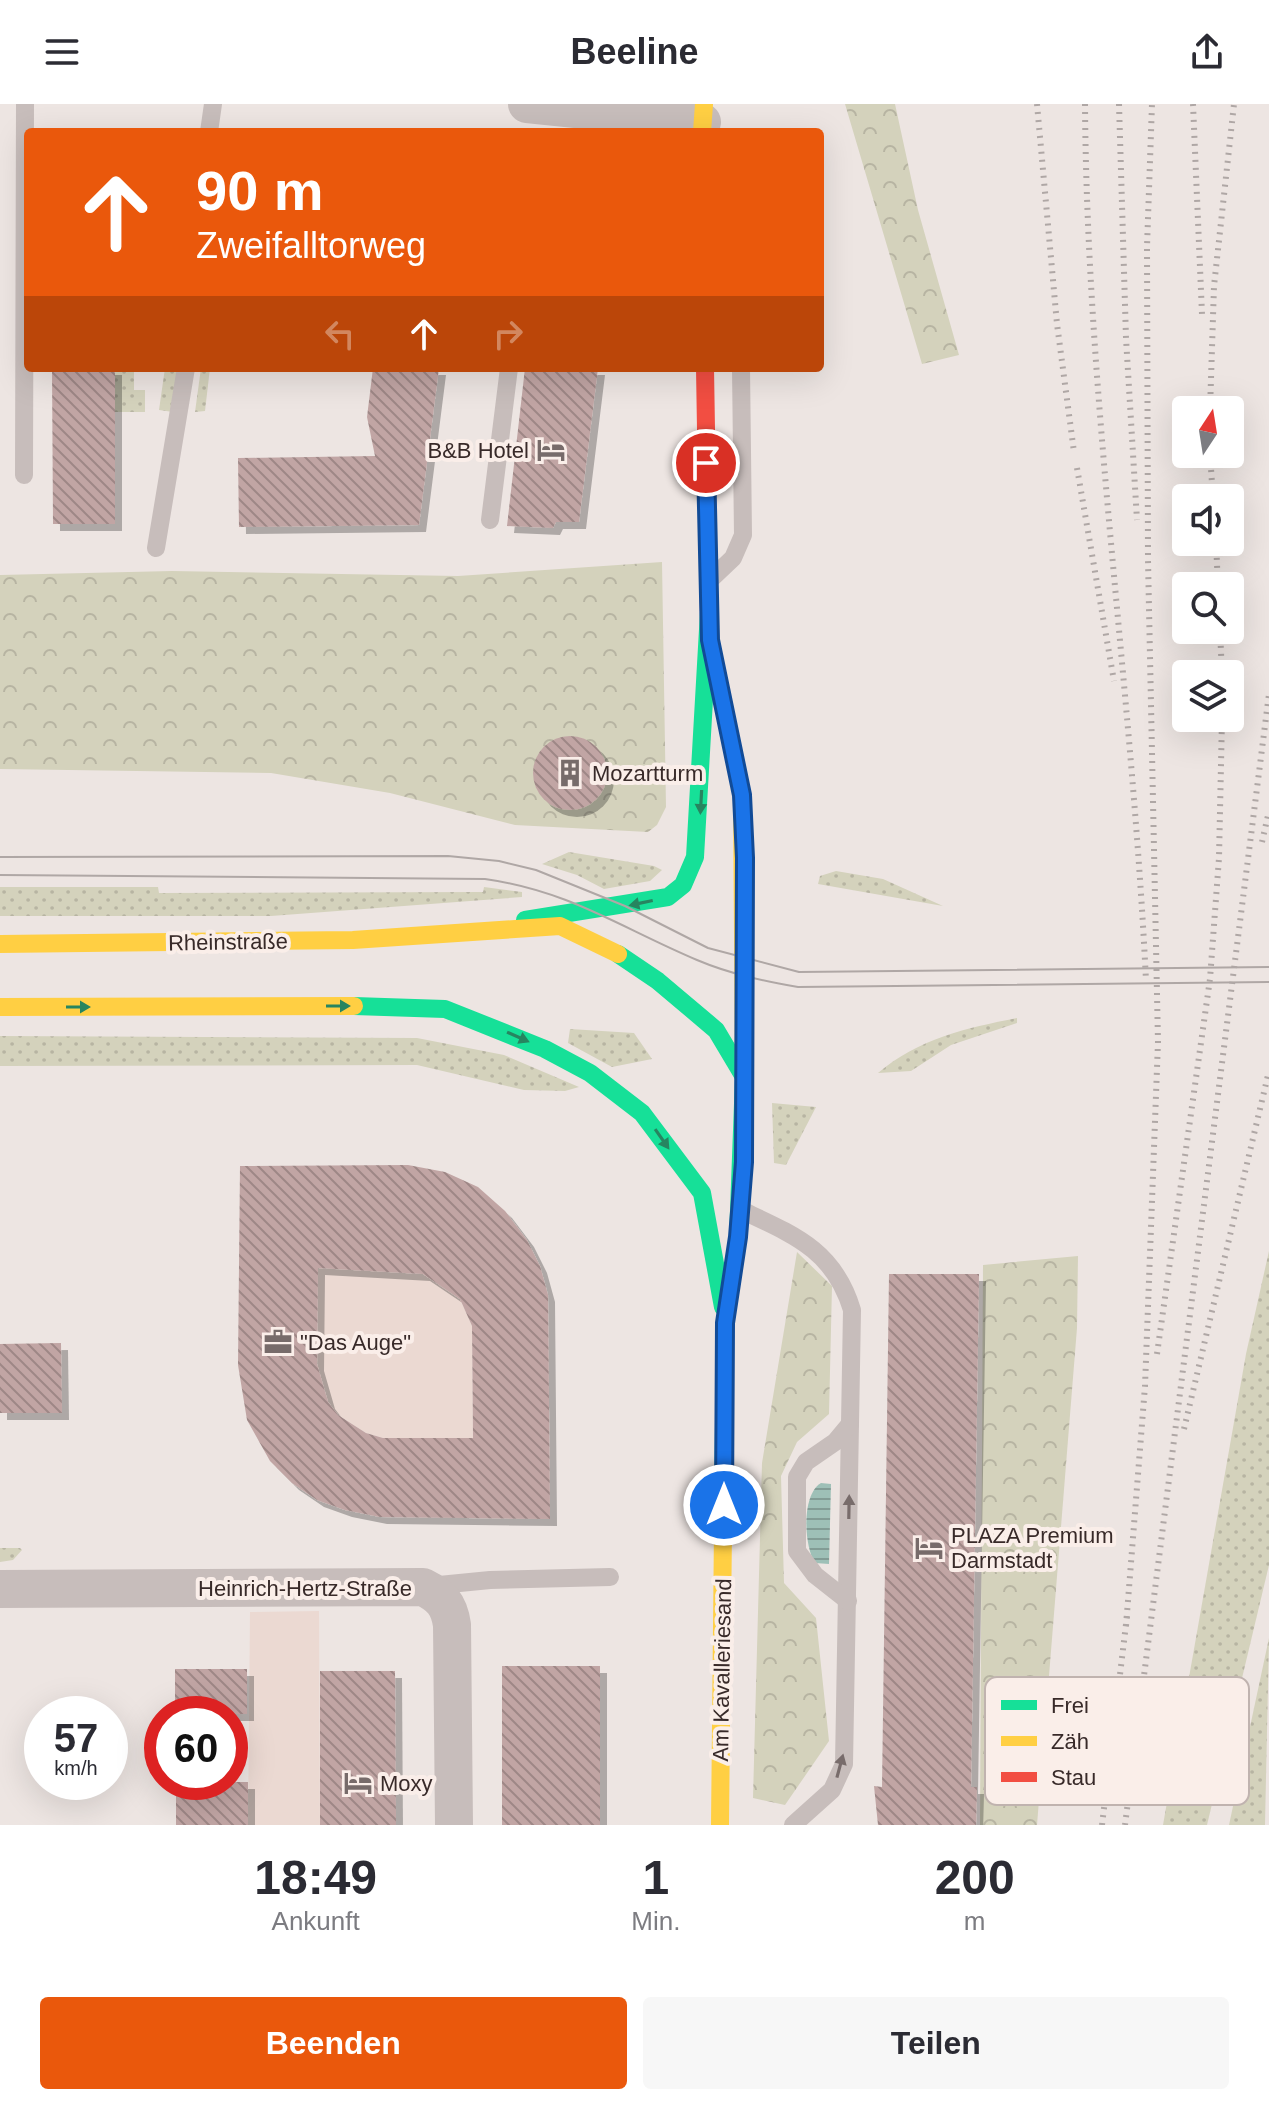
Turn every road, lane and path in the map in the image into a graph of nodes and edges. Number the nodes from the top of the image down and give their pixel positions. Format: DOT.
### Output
graph roads {
  1 [pos="25,104"];
  2 [pos="213,104"];
  3 [pos="527,104"];
  4 [pos="563,115"];
  5 [pos="703,119"];
  6 [pos="25,128"];
  7 [pos="210,128"];
  8 [pos="24,372"];
  9 [pos="185,372"];
  10 [pos="508,372"];
  11 [pos="705,372"];
  12 [pos="741,372"];
  13 [pos="24,475"];
  14 [pos="490,520"];
  15 [pos="156,548"];
  16 [pos="709,582"];
  17 [pos="710,640"];
  18 [pos="456,933"];
  19 [pos="0,944"];
  20 [pos="0,1007"];
  21 [pos="744,1077"];
  22 [pos="741,1210"];
  23 [pos="725,1323"];
  24 [pos="850,1424"];
  25 [pos="610,1577"];
  26 [pos="423,1587"];
  27 [pos="0,1589"];
  28 [pos="848,1601"];
  29 [pos="454,1825"];
  30 [pos="720,1825"];
  31 [pos="793,1825"];
  1 -- 6 [label="lane"];
  2 -- 7 [label="lane"];
  3 -- 4 [label="street"];
  4 -- 5 [label="street"];
  8 -- 13 [label="lane"];
  9 -- 15 [label="lane"];
  10 -- 14 [label="lane"];
  11 -- 16 [label="main road"];
  12 -- 16 [label="lane"];
  16 -- 17 [label="main road"];
  17 -- 18 [label="main road, Rheinstraße, one-way"];
  17 -- 21 [label="main road, Am Kavalleriesand"];
  18 -- 19 [label="main road, Rheinstraße"];
  18 -- 21 [label="main road, Rheinstraße"];
  20 -- 23 [label="main road, Am Kavalleriesand, one-way"];
  21 -- 22 [label="main road, Am Kavalleriesand"];
  22 -- 23 [label="main road, Am Kavalleriesand"];
  22 -- 24 [label="lane"];
  23 -- 30 [label="main road, Am Kavalleriesand"];
  28 -- 24 [label="lane, one-way"];
  24 -- 28 [label="lane"];
  25 -- 26 [label="lane, Heinrich-Hertz-Straße"];
  26 -- 27 [label="street, Heinrich-Hertz-Straße"];
  26 -- 29 [label="street"];
  31 -- 28 [label="lane, one-way"];
}
